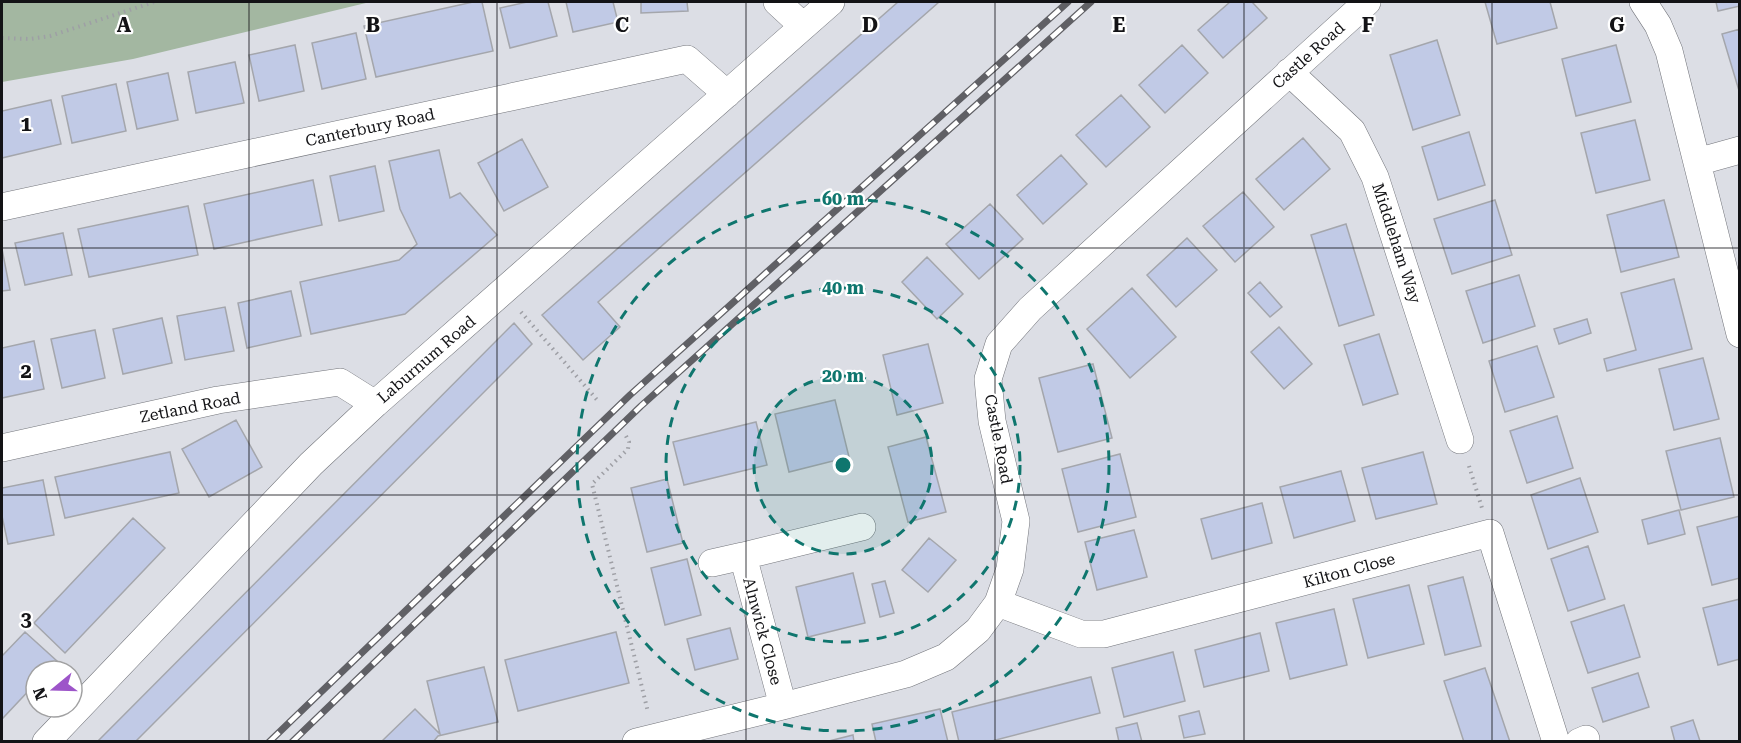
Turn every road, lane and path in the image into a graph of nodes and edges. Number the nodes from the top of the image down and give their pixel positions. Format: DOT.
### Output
graph roads {
  1 [pos="154,2"];
  2 [pos="777,2"];
  3 [pos="831,2"];
  4 [pos="1367,2"];
  5 [pos="1643,2"];
  6 [pos="803,26"];
  7 [pos="2,39"];
  8 [pos="1289,72"];
  9 [pos="727,94"];
  10 [pos="1740,150"];
  11 [pos="1697,162"];
  12 [pos="2,207"];
  13 [pos="503,291"];
  14 [pos="1740,334"];
  15 [pos="598,401"];
  16 [pos="375,404"];
  17 [pos="626,436"];
  18 [pos="1461,440"];
  19 [pos="2,448"];
  20 [pos="862,527"];
  21 [pos="1490,533"];
  22 [pos="743,556"];
  23 [pos="712,563"];
  24 [pos="998,603"];
  25 [pos="783,706"];
  26 [pos="645,739"];
  27 [pos="46,741"];
  28 [pos="1556,741"];
  1 -- 7 [label="path"];
  2 -- 6 [label="street"];
  3 -- 6 [label="street, Laburnum Road"];
  4 -- 8 [label="street, Castle Road"];
  5 -- 11 [label="street"];
  6 -- 9 [label="street, Laburnum Road"];
  8 -- 18 [label="street, Middleham Way"];
  8 -- 24 [label="street, Castle Road"];
  9 -- 12 [label="street, Canterbury Road"];
  9 -- 13 [label="street, Laburnum Road"];
  10 -- 11 [label="street"];
  11 -- 14 [label="street"];
  13 -- 15 [label="path"];
  13 -- 16 [label="street, Laburnum Road"];
  16 -- 19 [label="street, Zetland Road"];
  16 -- 27 [label="street, Laburnum Road"];
  17 -- 26 [label="path"];
  18 -- 21 [label="path"];
  20 -- 22 [label="street, Alnwick Close"];
  21 -- 24 [label="street, Kilton Close"];
  21 -- 28 [label="street"];
  22 -- 23 [label="street, Alnwick Close"];
  22 -- 25 [label="street, Alnwick Close"];
  24 -- 25 [label="street, Castle Road"];
  25 -- 26 [label="street, Castle Road"];
}
